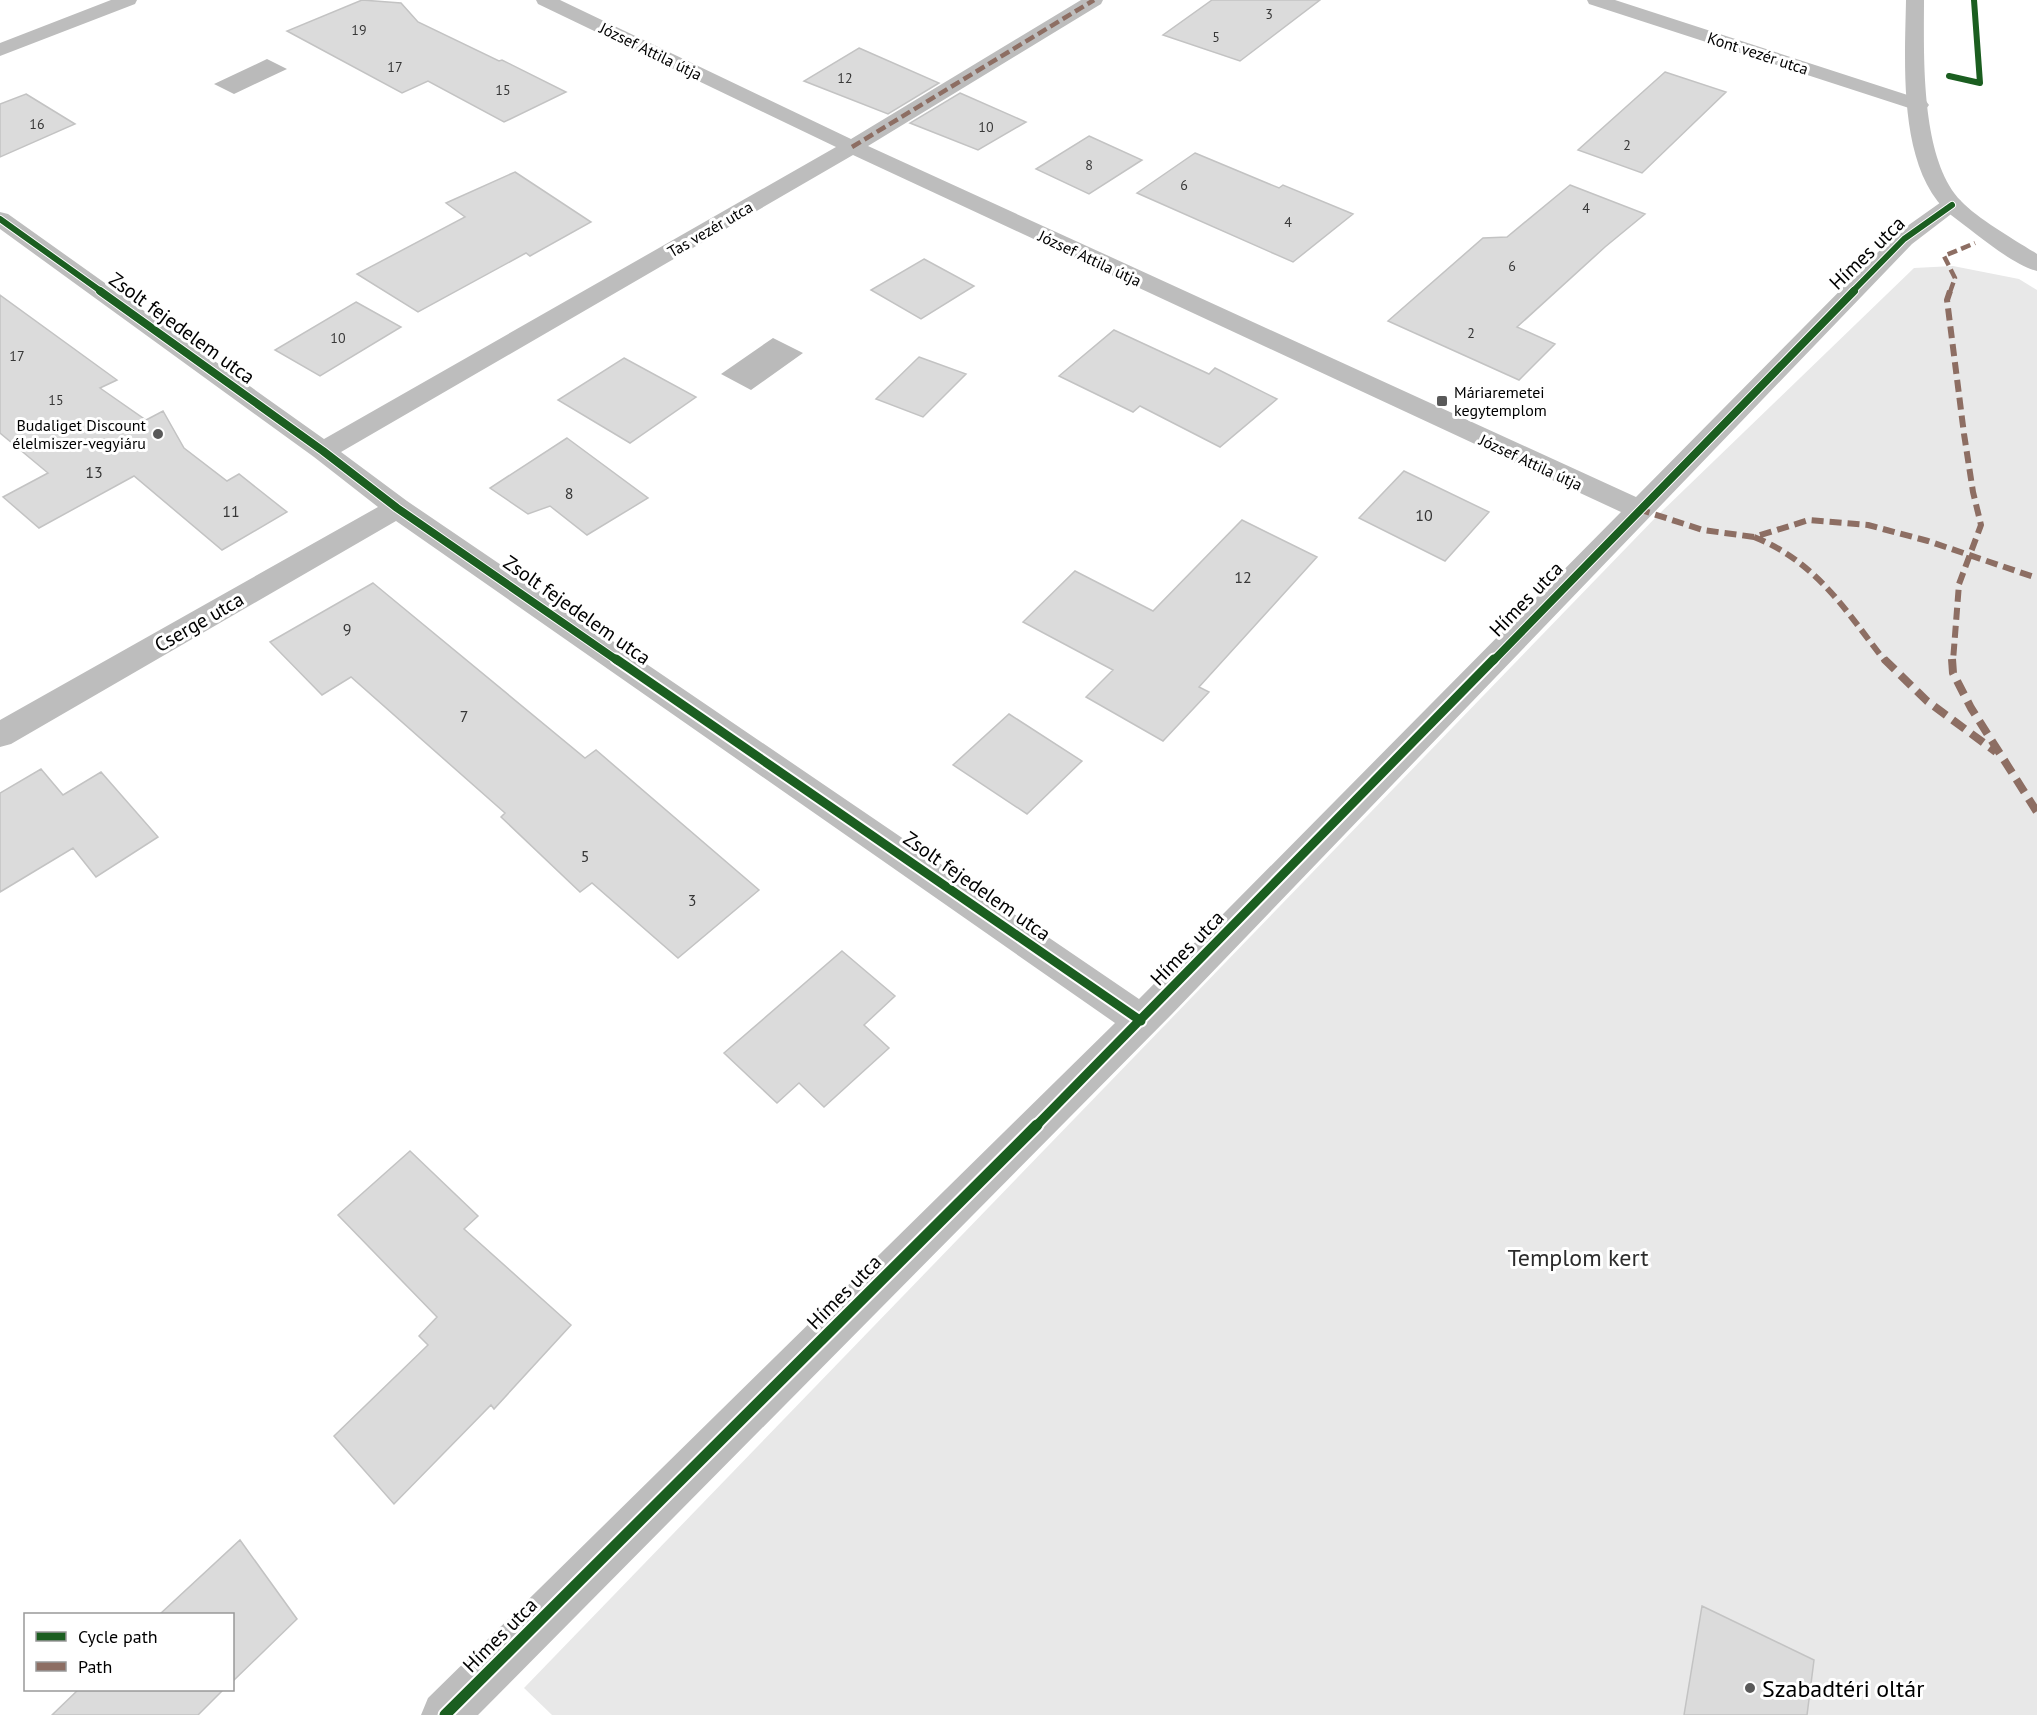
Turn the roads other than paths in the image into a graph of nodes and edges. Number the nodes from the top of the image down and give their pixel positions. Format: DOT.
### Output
graph roads {
  1 [pos="128,0"];
  2 [pos="545,0"];
  3 [pos="1094,0"];
  4 [pos="1596,0"];
  5 [pos="1915,0"];
  6 [pos="0,50"];
  7 [pos="1919,105"];
  8 [pos="852,147"];
  9 [pos="1952,205"];
  10 [pos="0,220"];
  11 [pos="2037,264"];
  12 [pos="323,452"];
  13 [pos="397,508"];
  14 [pos="1638,509"];
  15 [pos="0,735"];
  16 [pos="1141,1021"];
  17 [pos="445,1715"];
  1 -- 6 [label="street"];
  2 -- 8 [label="street, József Attila útja"];
  3 -- 8 [label="street, Tas vezér utca"];
  4 -- 7 [label="street, Kont vezér utca"];
  5 -- 7 [label="street"];
  7 -- 9 [label="street"];
  8 -- 12 [label="street, Tas vezér utca"];
  8 -- 14 [label="street, József Attila útja"];
  9 -- 11 [label="street"];
  9 -- 14 [label="street, Hímes utca"];
  10 -- 12 [label="street, Zsolt fejedelem utca"];
  12 -- 13 [label="street, Zsolt fejedelem utca"];
  13 -- 15 [label="street, Cserge utca"];
  13 -- 16 [label="street, Zsolt fejedelem utca"];
  14 -- 16 [label="street, Hímes utca"];
  16 -- 17 [label="street, Hímes utca"];
}
